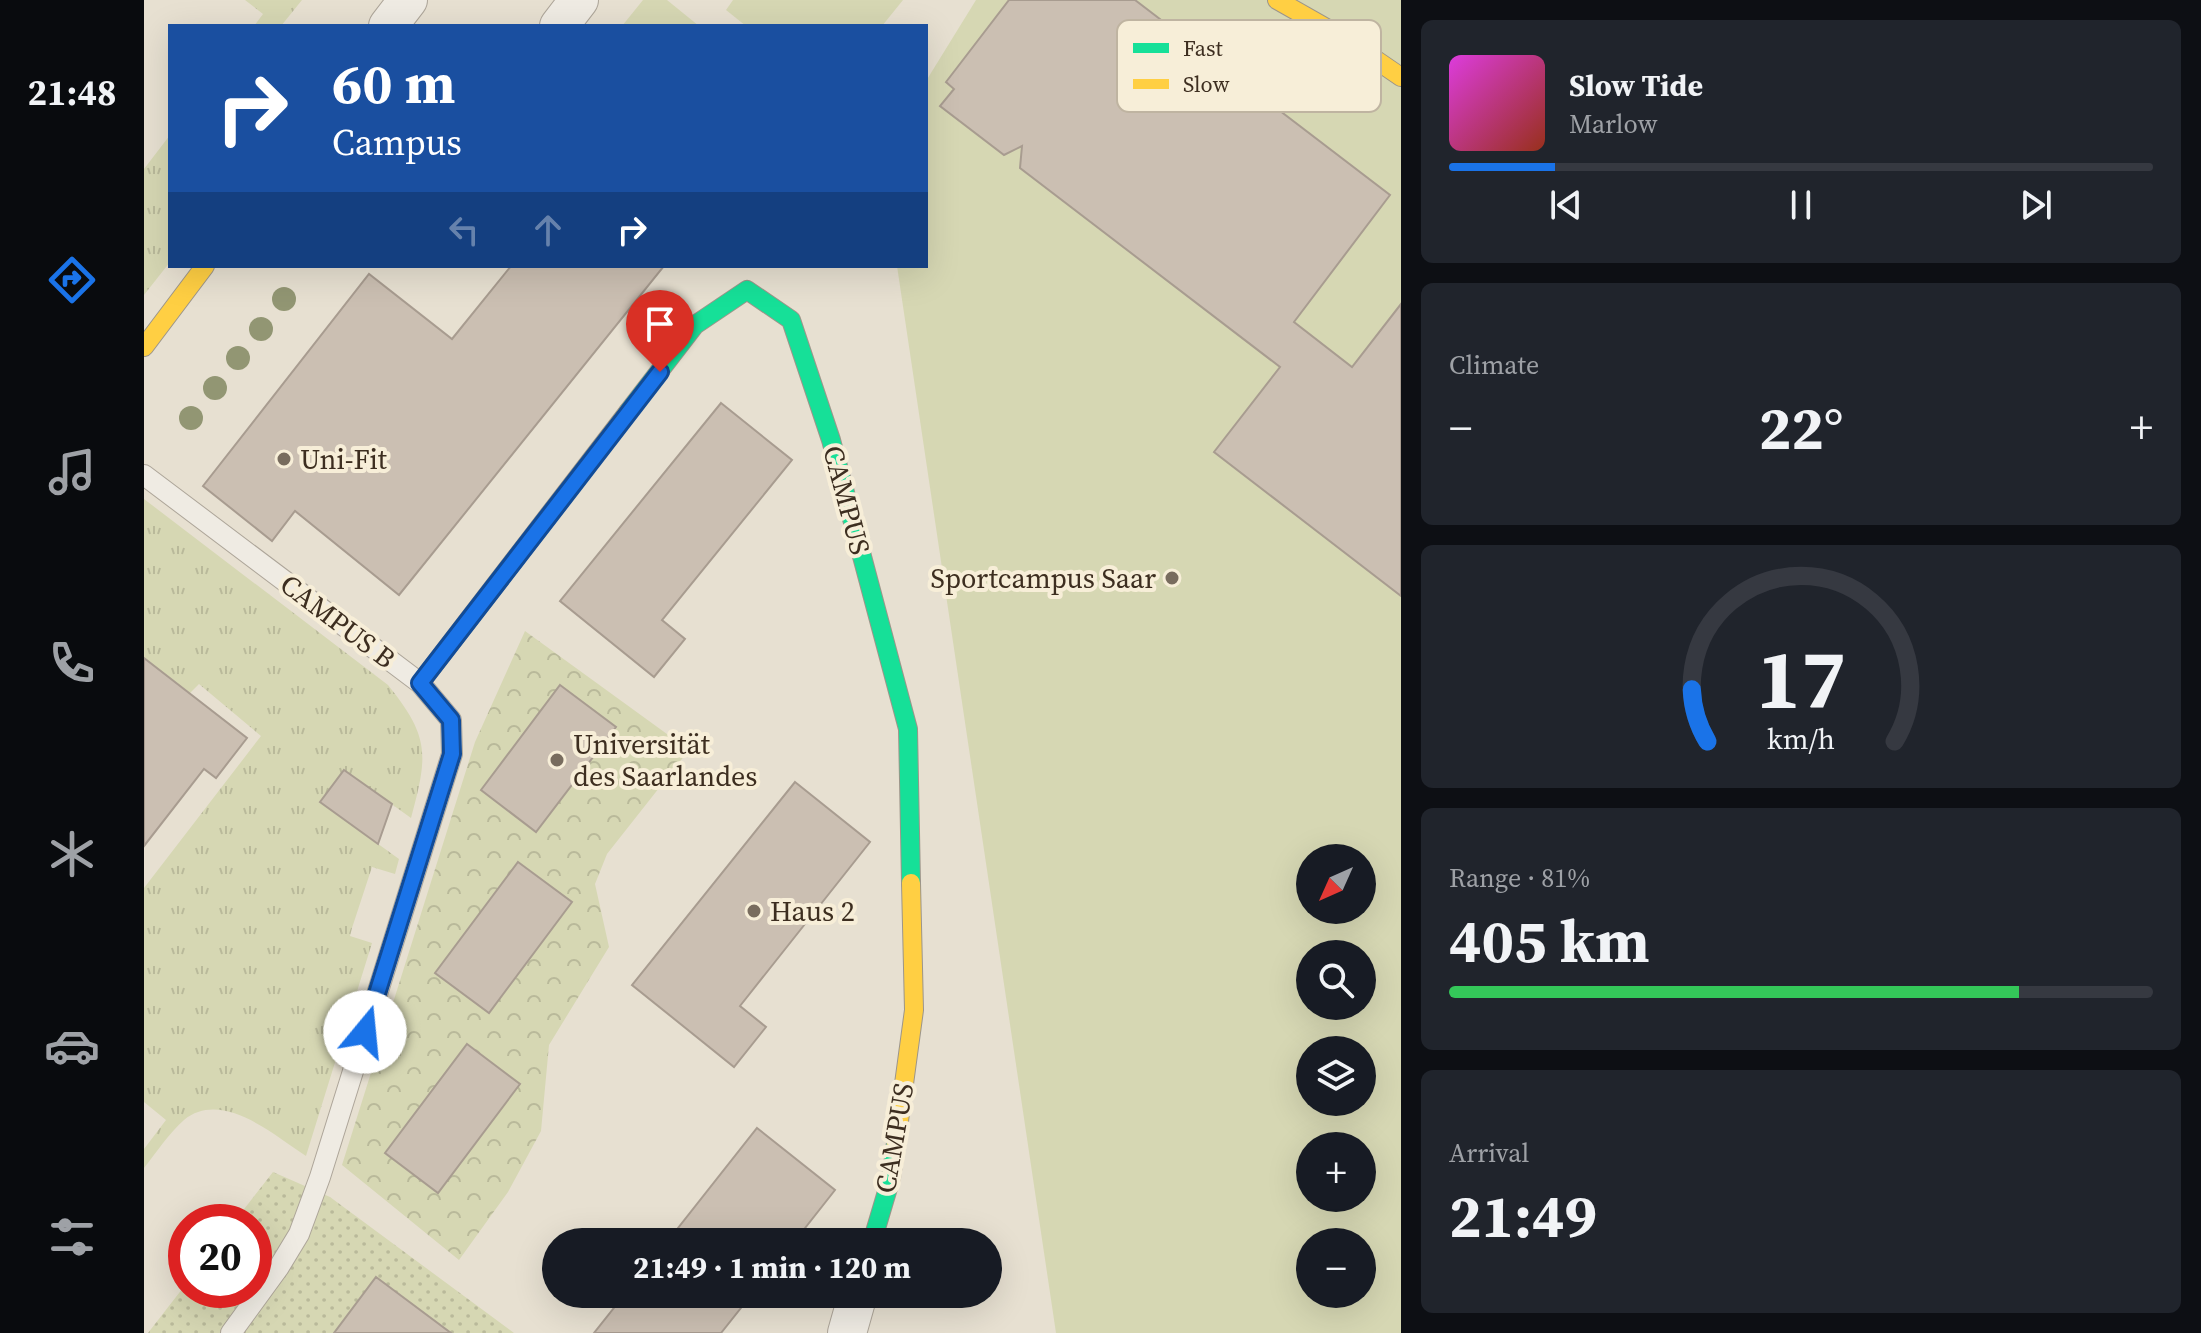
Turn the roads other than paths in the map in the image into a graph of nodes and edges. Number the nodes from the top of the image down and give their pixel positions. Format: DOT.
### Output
graph roads {
  1 [pos="408,0"];
  2 [pos="579,0"];
  3 [pos="1277,0"];
  4 [pos="1312,20"];
  5 [pos="390,24"];
  6 [pos="561,24"];
  7 [pos="1381,63"];
  8 [pos="1401,77"];
  9 [pos="203,268"];
  10 [pos="144,347"];
  11 [pos="144,475"];
  12 [pos="420,683"];
  13 [pos="876,1228"];
  14 [pos="854,1308"];
  15 [pos="231,1333"];
  16 [pos="847,1333"];
  1 -- 5 [label="street"];
  2 -- 6 [label="street"];
  3 -- 4 [label="street"];
  7 -- 8 [label="street"];
  9 -- 10 [label="street"];
  11 -- 12 [label="lane, CAMPUS B"];
  12 -- 13 [label="street, CAMPUS"];
  12 -- 15 [label="lane, CAMPUS B"];
  14 -- 16 [label="street"];
}
